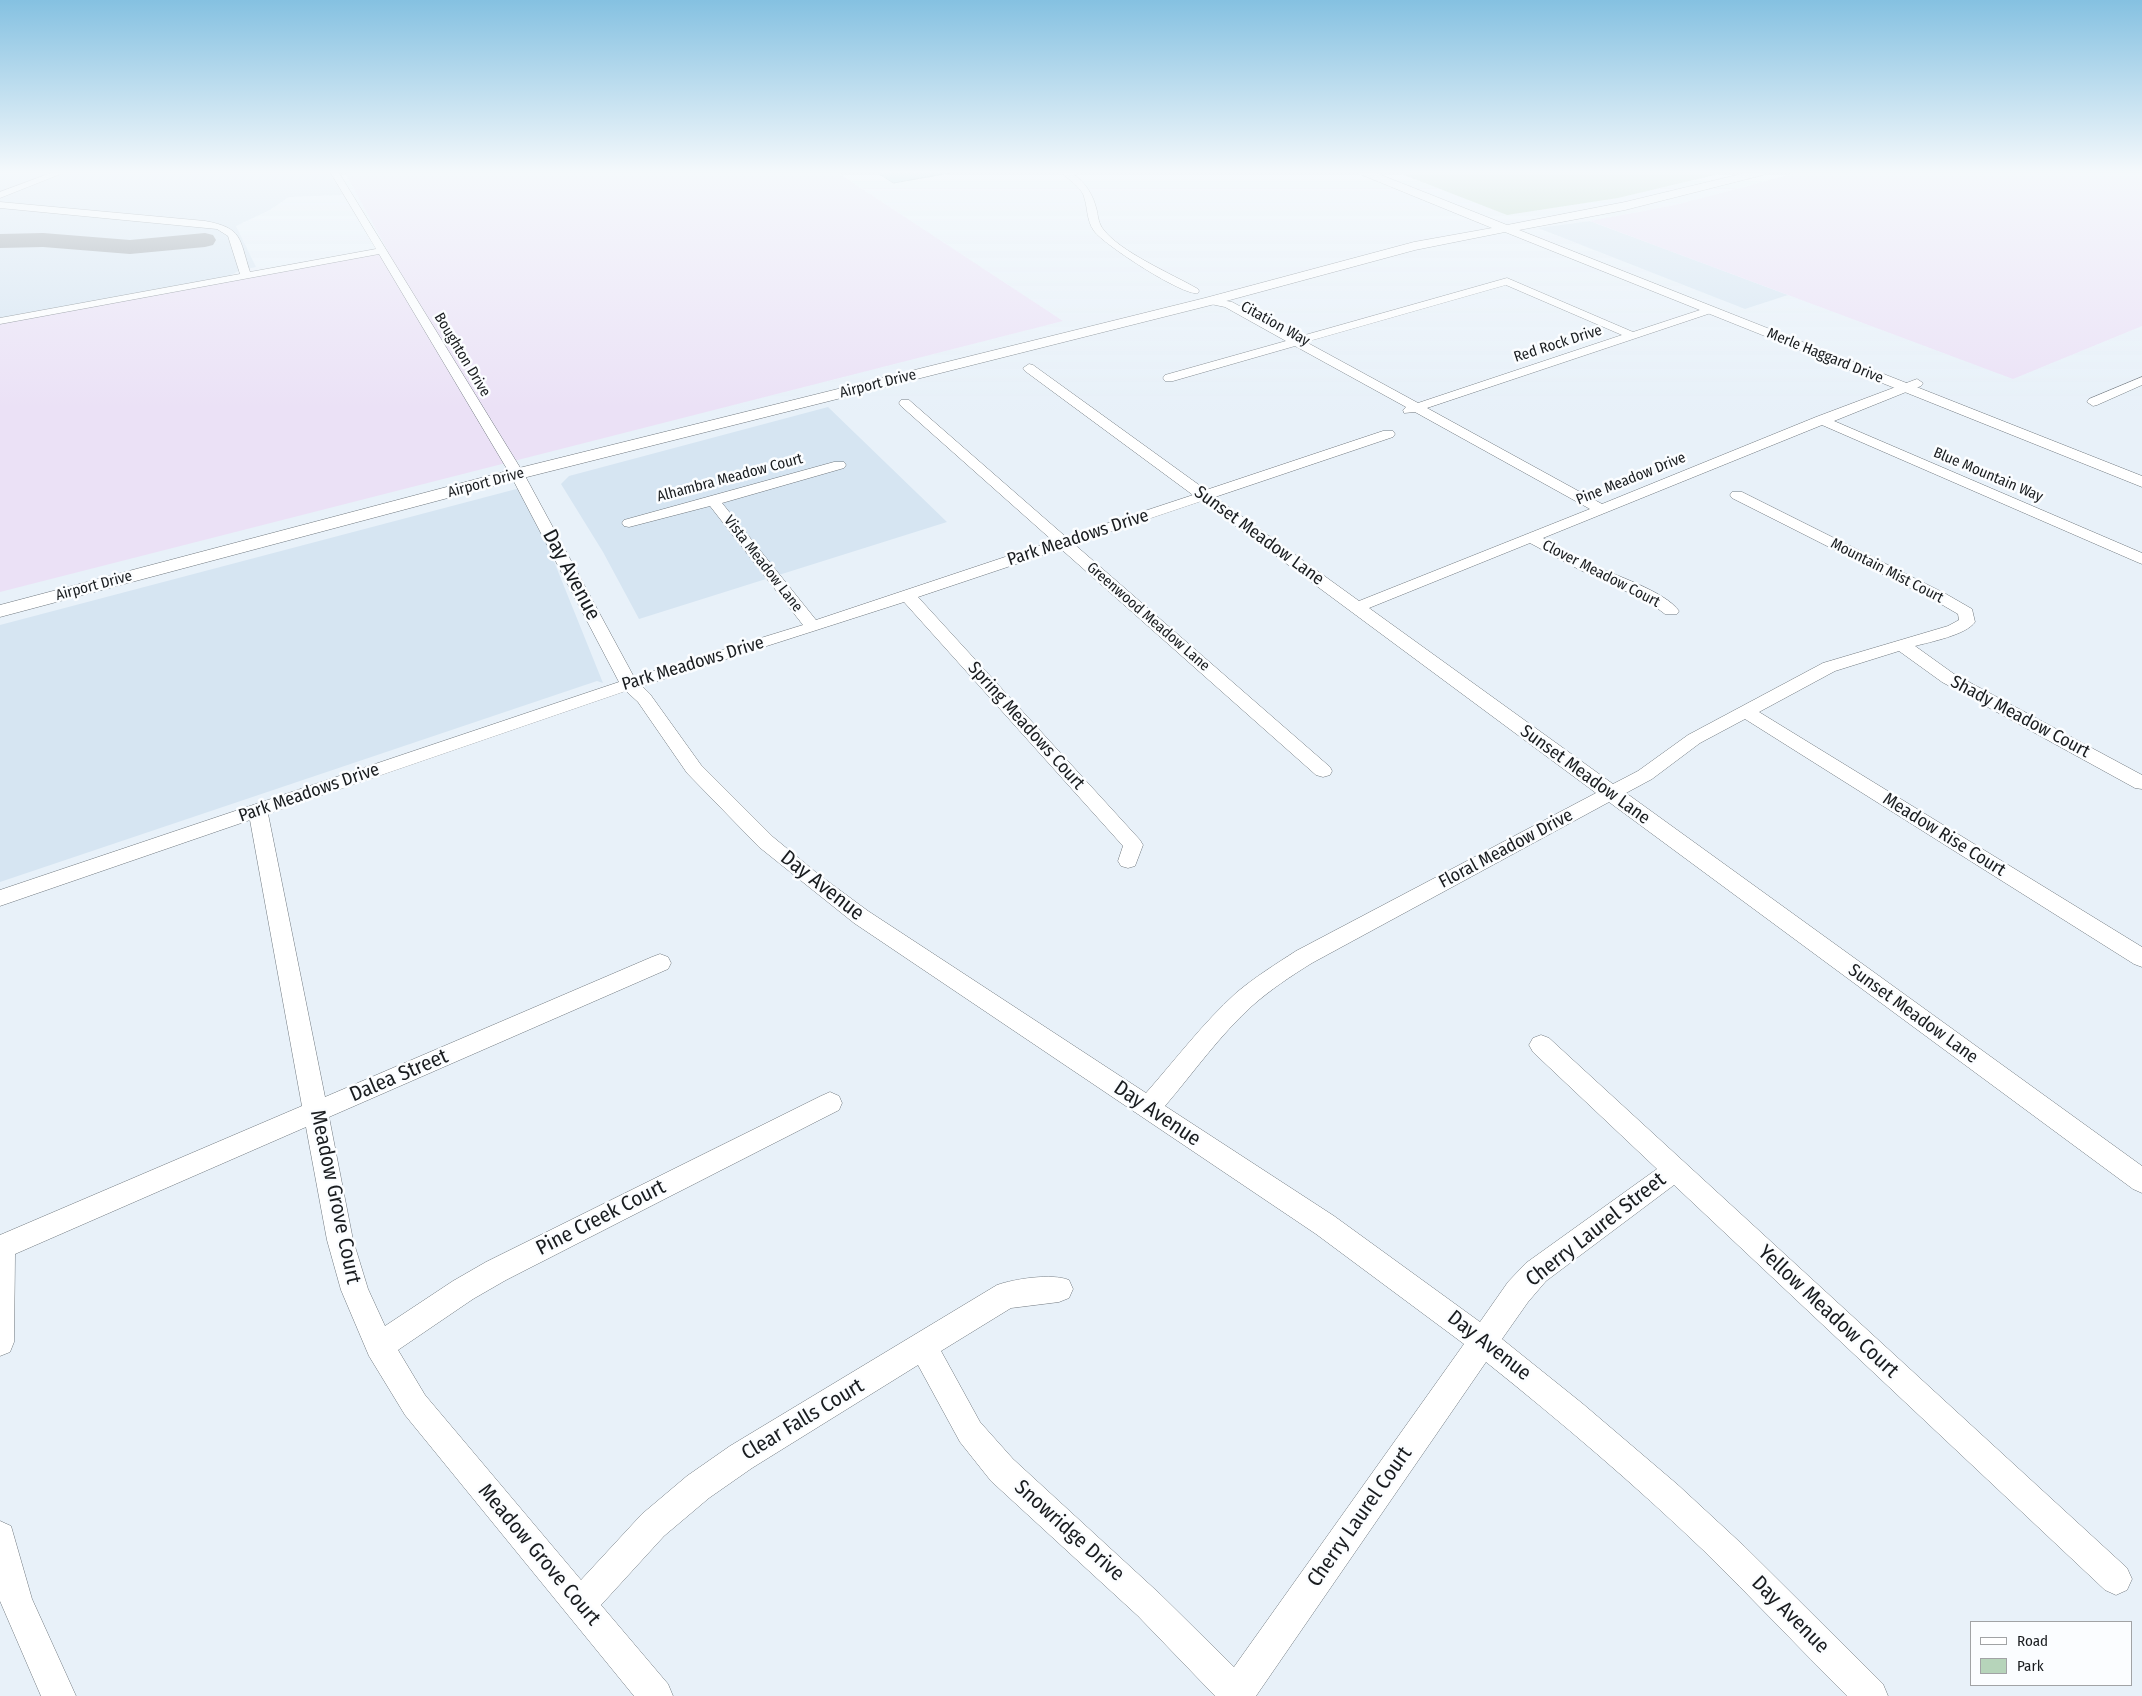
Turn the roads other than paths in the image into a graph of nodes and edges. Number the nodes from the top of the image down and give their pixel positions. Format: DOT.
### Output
graph roads {
  1 [pos="238,252"];
  2 [pos="381,252"];
  3 [pos="1129,252"];
  4 [pos="1364,252"];
  5 [pos="1391,252"];
  6 [pos="1566,252"];
  7 [pos="1583,252"];
  8 [pos="1281,269"];
  9 [pos="246,276"];
  10 [pos="1230,282"];
  11 [pos="1198,290"];
  12 [pos="1210,301"];
  13 [pos="1710,310"];
  14 [pos="0,321"];
  15 [pos="1109,326"];
  16 [pos="1633,336"];
  17 [pos="1297,342"];
  18 [pos="1282,346"];
  19 [pos="973,360"];
  20 [pos="1029,368"];
  21 [pos="1169,378"];
  22 [pos="2141,382"];
  23 [pos="1911,385"];
  24 [pos="2093,402"];
  25 [pos="905,403"];
  26 [pos="1416,408"];
  27 [pos="1400,413"];
  28 [pos="1821,420"];
  29 [pos="1388,434"];
  30 [pos="839,465"];
  31 [pos="1501,469"];
  32 [pos="2142,471"];
  33 [pos="517,474"];
  34 [pos="2142,482"];
  35 [pos="1738,495"];
  36 [pos="1205,497"];
  37 [pos="713,501"];
  38 [pos="1568,506"];
  39 [pos="1601,509"];
  40 [pos="1584,516"];
  41 [pos="629,522"];
  42 [pos="1530,537"];
  43 [pos="1064,543"];
  44 [pos="2142,559"];
  45 [pos="907,595"];
  46 [pos="1357,607"];
  47 [pos="0,611"];
  48 [pos="1670,611"];
  49 [pos="813,627"];
  50 [pos="1902,645"];
  51 [pos="629,684"];
  52 [pos="1745,711"];
  53 [pos="1323,771"];
  54 [pos="2142,782"];
  55 [pos="1610,794"];
  56 [pos="258,811"];
  57 [pos="1128,861"];
  58 [pos="0,898"];
  59 [pos="2142,958"];
  60 [pos="660,963"];
  61 [pos="1541,1045"];
  62 [pos="830,1103"];
  63 [pos="1148,1108"];
  64 [pos="316,1112"];
  65 [pos="1675,1170"];
  66 [pos="2142,1181"];
  67 [pos="1,1248"];
  68 [pos="1059,1289"];
  69 [pos="1484,1340"];
  70 [pos="0,1342"];
  71 [pos="379,1346"];
  72 [pos="922,1348"];
  73 [pos="0,1537"];
  74 [pos="2116,1579"];
  75 [pos="580,1604"];
  76 [pos="1238,1695"];
  77 [pos="59,1696"];
  78 [pos="656,1696"];
  79 [pos="1871,1696"];
  1 -- 9 [label="street"];
  2 -- 9 [label="street"];
  2 -- 33 [label="street, Boughton Drive"];
  3 -- 11 [label="street"];
  4 -- 8 [label="main road, Airport Drive"];
  5 -- 12 [label="main road, Airport Drive"];
  6 -- 13 [label="main road, Merle Haggard Drive"];
  7 -- 23 [label="main road, Merle Haggard Drive"];
  8 -- 10 [label="main road, Airport Drive"];
  8 -- 12 [label="main road"];
  9 -- 14 [label="street"];
  11 -- 15 [label="main road"];
  11 -- 19 [label="main road, Airport Drive"];
  12 -- 15 [label="main road, Airport Drive"];
  12 -- 17 [label="street, Citation Way"];
  12 -- 18 [label="street, Citation Way"];
  13 -- 16 [label="street, Red Rock Drive"];
  13 -- 23 [label="main road, Merle Haggard Drive"];
  15 -- 19 [label="main road, Airport Drive"];
  16 -- 17 [label="street"];
  16 -- 26 [label="street, Red Rock Drive"];
  17 -- 18 [label="street"];
  17 -- 26 [label="street, Citation Way"];
  18 -- 21 [label="street"];
  18 -- 27 [label="street, Citation Way"];
  19 -- 33 [label="main road, Airport Drive"];
  20 -- 36 [label="street, Sunset Meadow Lane"];
  22 -- 24 [label="street"];
  23 -- 28 [label="street, Pine Meadow Drive"];
  23 -- 32 [label="main road, Merle Haggard Drive"];
  23 -- 34 [label="main road, Merle Haggard Drive"];
  25 -- 43 [label="street, Greenwood Meadow Lane"];
  26 -- 27 [label="street, Red Rock Drive"];
  26 -- 39 [label="street, Citation Way"];
  27 -- 31 [label="street, Citation Way"];
  28 -- 39 [label="street, Pine Meadow Drive"];
  28 -- 44 [label="street, Blue Mountain Way"];
  29 -- 36 [label="street, Park Meadows Drive"];
  30 -- 37 [label="street, Alhambra Meadow Court"];
  33 -- 47 [label="main road, Airport Drive"];
  33 -- 51 [label="street, Day Avenue"];
  35 -- 50 [label="street, Mountain Mist Court"];
  36 -- 43 [label="street, Park Meadows Drive"];
  36 -- 46 [label="street, Sunset Meadow Lane"];
  37 -- 41 [label="street, Alhambra Meadow Court"];
  37 -- 49 [label="street, Vista Meadow Lane"];
  38 -- 40 [label="street"];
  39 -- 40 [label="street, Pine Meadow Drive"];
  40 -- 42 [label="street, Pine Meadow Drive"];
  42 -- 46 [label="street, Pine Meadow Drive"];
  42 -- 48 [label="street, Clover Meadow Court"];
  43 -- 45 [label="street, Park Meadows Drive"];
  43 -- 53 [label="street, Greenwood Meadow Lane"];
  45 -- 49 [label="street, Park Meadows Drive"];
  45 -- 57 [label="street, Spring Meadows Court"];
  46 -- 55 [label="street, Sunset Meadow Lane"];
  49 -- 51 [label="street, Park Meadows Drive"];
  50 -- 52 [label="street, Floral Meadow Drive"];
  50 -- 54 [label="street, Shady Meadow Court"];
  51 -- 56 [label="street, Park Meadows Drive"];
  51 -- 63 [label="street, Day Avenue"];
  52 -- 55 [label="street, Floral Meadow Drive"];
  52 -- 59 [label="street, Meadow Rise Court"];
  55 -- 63 [label="street, Floral Meadow Drive"];
  55 -- 66 [label="street, Sunset Meadow Lane"];
  56 -- 58 [label="street, Park Meadows Drive"];
  56 -- 64 [label="street, Meadow Grove Court"];
  60 -- 64 [label="street, Dalea Street"];
  61 -- 65 [label="street, Yellow Meadow Court"];
  62 -- 71 [label="street, Pine Creek Court"];
  63 -- 69 [label="street, Day Avenue"];
  64 -- 67 [label="street, Dalea Street"];
  64 -- 71 [label="street, Meadow Grove Court"];
  65 -- 69 [label="street, Cherry Laurel Street"];
  65 -- 74 [label="street, Yellow Meadow Court"];
  67 -- 70 [label="street"];
  68 -- 72 [label="street, Clear Falls Court"];
  69 -- 76 [label="street, Cherry Laurel Court"];
  69 -- 79 [label="street, Day Avenue"];
  71 -- 75 [label="street, Meadow Grove Court"];
  72 -- 75 [label="street, Clear Falls Court"];
  72 -- 76 [label="street, Snowridge Drive"];
  73 -- 77 [label="street"];
  75 -- 78 [label="street, Meadow Grove Court"];
}
